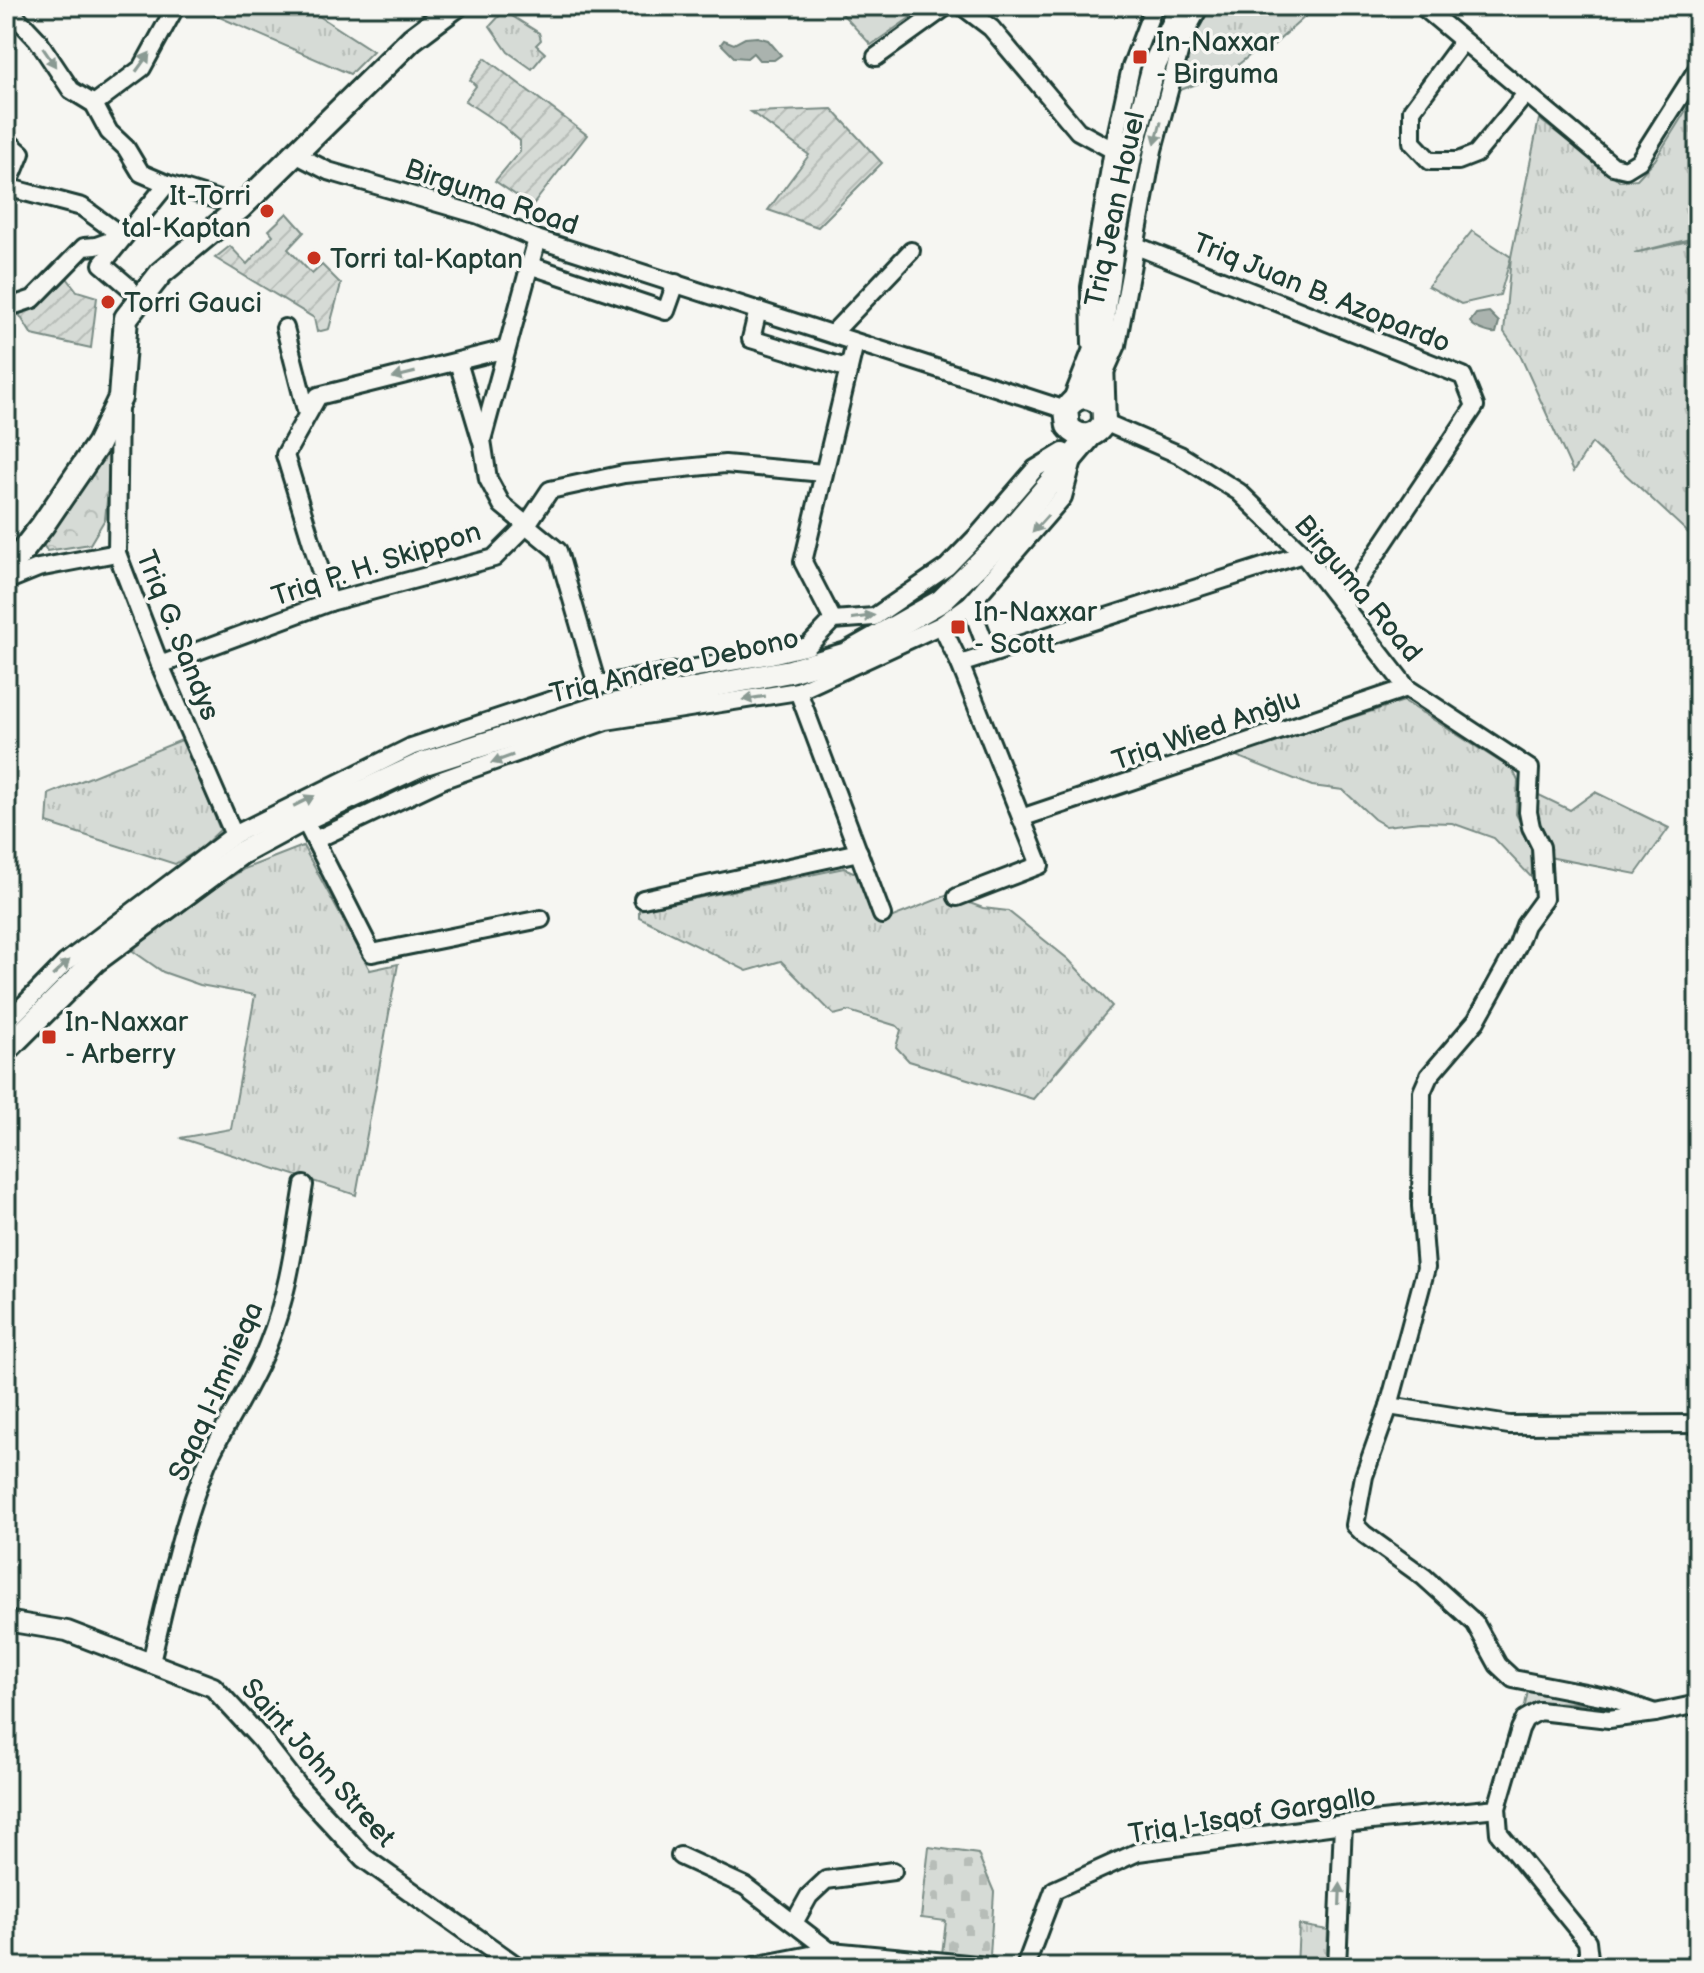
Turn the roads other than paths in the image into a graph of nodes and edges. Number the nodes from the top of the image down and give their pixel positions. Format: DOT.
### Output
graph roads {
  1 [pos="6,6"];
  2 [pos="176,6"];
  3 [pos="456,6"];
  4 [pos="947,6"];
  5 [pos="962,6"];
  6 [pos="1154,6"];
  7 [pos="1182,6"];
  8 [pos="1200,6"];
  9 [pos="1422,6"];
  10 [pos="1463,41"];
  11 [pos="876,57"];
  12 [pos="1698,68"];
  13 [pos="1525,95"];
  14 [pos="94,104"];
  15 [pos="6,140"];
  16 [pos="1113,150"];
  17 [pos="295,154"];
  18 [pos="167,184"];
  19 [pos="7,187"];
  20 [pos="241,207"];
  21 [pos="122,236"];
  22 [pos="537,239"];
  23 [pos="1134,245"];
  24 [pos="911,251"];
  25 [pos="529,265"];
  26 [pos="676,283"];
  27 [pos="129,287"];
  28 [pos="6,308"];
  29 [pos="758,310"];
  30 [pos="285,328"];
  31 [pos="1101,333"];
  32 [pos="832,334"];
  33 [pos="855,343"];
  34 [pos="506,349"];
  35 [pos="1092,358"];
  36 [pos="458,362"];
  37 [pos="849,369"];
  38 [pos="1102,378"];
  39 [pos="120,398"];
  40 [pos="1070,412"];
  41 [pos="307,414"];
  42 [pos="1099,422"];
  43 [pos="482,440"];
  44 [pos="1068,454"];
  45 [pos="823,473"];
  46 [pos="42,526"];
  47 [pos="526,526"];
  48 [pos="6,547"];
  49 [pos="117,553"];
  50 [pos="1303,554"];
  51 [pos="6,572"];
  52 [pos="6,581"];
  53 [pos="330,602"];
  54 [pos="970,604"];
  55 [pos="1343,604"];
  56 [pos="833,620"];
  57 [pos="941,625"];
  58 [pos="989,654"];
  59 [pos="960,664"];
  60 [pos="160,665"];
  61 [pos="597,685"];
  62 [pos="1407,688"];
  63 [pos="798,691"];
  64 [pos="1021,818"];
  65 [pos="304,819"];
  66 [pos="234,835"];
  67 [pos="315,840"];
  68 [pos="859,852"];
  69 [pos="957,897"];
  70 [pos="643,899"];
  71 [pos="882,915"];
  72 [pos="541,919"];
  73 [pos="6,1023"];
  74 [pos="6,1050"];
  75 [pos="304,1185"];
  76 [pos="1389,1406"];
  77 [pos="1698,1424"];
  78 [pos="10,1622"];
  79 [pos="151,1662"];
  80 [pos="1698,1704"];
  81 [pos="1655,1713"];
  82 [pos="1497,1808"];
  83 [pos="1343,1824"];
  84 [pos="680,1856"];
  85 [pos="893,1871"];
  86 [pos="794,1923"];
  87 [pos="831,1952"];
  88 [pos="883,1961"];
  89 [pos="517,1967"];
  90 [pos="754,1967"];
  91 [pos="988,1967"];
  92 [pos="1025,1967"];
  93 [pos="1337,1967"];
  94 [pos="1590,1967"];
  1 -- 14 [label="street, one-way"];
  14 -- 2 [label="street, one-way"];
  3 -- 17 [label="main road"];
  4 -- 11 [label="street"];
  5 -- 16 [label="street"];
  6 -- 16 [label="street, Triq Jean Houel"];
  7 -- 31 [label="main road, Triq Jean Houel"];
  8 -- 23 [label="street, Triq Jean Houel, one-way"];
  9 -- 10 [label="street"];
  10 -- 13 [label="street"];
  10 -- 13 [label="street"];
  12 -- 13 [label="street"];
  14 -- 18 [label="street"];
  15 -- 19 [label="street"];
  16 -- 35 [label="street, Triq Jean Houel"];
  17 -- 20 [label="main road"];
  17 -- 22 [label="street, Birguma Road"];
  18 -- 20 [label="street"];
  18 -- 21 [label="street"];
  19 -- 21 [label="street"];
  20 -- 39 [label="main road"];
  21 -- 27 [label="street"];
  21 -- 28 [label="street"];
  22 -- 25 [label="street"];
  22 -- 26 [label="street, Birguma Road"];
  23 -- 38 [label="street, Triq Jean Houel"];
  23 -- 55 [label="street, Triq Juan B. Azopardo"];
  24 -- 32 [label="street"];
  25 -- 26 [label="street, Birguma Road"];
  25 -- 34 [label="street"];
  26 -- 29 [label="street, Birguma Road"];
  29 -- 32 [label="street, Birguma Road"];
  29 -- 37 [label="street"];
  30 -- 41 [label="street"];
  31 -- 35 [label="main road, Triq Jean Houel"];
  31 -- 38 [label="main road, Triq Jean Houel"];
  32 -- 33 [label="street, Birguma Road"];
  33 -- 37 [label="street"];
  33 -- 40 [label="street, Birguma Road"];
  34 -- 36 [label="street"];
  34 -- 43 [label="street"];
  35 -- 40 [label="main road, Triq Jean Houel"];
  36 -- 41 [label="street, one-way"];
  36 -- 43 [label="street"];
  37 -- 45 [label="street"];
  38 -- 42 [label="main road, Triq Jean Houel"];
  39 -- 46 [label="main road"];
  39 -- 49 [label="street, Triq G. Sandys"];
  40 -- 42 [label="main road"];
  40 -- 42 [label="main road"];
  40 -- 44 [label="main road, Triq Andrea Debono"];
  41 -- 53 [label="street"];
  42 -- 44 [label="main road, Triq Andrea Debono"];
  42 -- 50 [label="street, Birguma Road"];
  43 -- 47 [label="street"];
  44 -- 54 [label="street, Triq Andrea Debono, one-way"];
  56 -- 44 [label="street, Triq Andrea Debono, one-way"];
  44 -- 65 [label="main road, Triq Andrea Debono"];
  45 -- 47 [label="street, Triq P. H. Skippon"];
  45 -- 56 [label="street"];
  46 -- 48 [label="main road"];
  46 -- 51 [label="main road"];
  47 -- 53 [label="street, Triq P. H. Skippon"];
  47 -- 61 [label="street"];
  49 -- 52 [label="street"];
  49 -- 60 [label="street, Triq G. Sandys"];
  50 -- 55 [label="street, Birguma Road"];
  50 -- 58 [label="street"];
  53 -- 60 [label="street, Triq P. H. Skippon"];
  54 -- 57 [label="street, Triq Andrea Debono"];
  54 -- 58 [label="street"];
  55 -- 62 [label="street, Birguma Road"];
  56 -- 61 [label="street, Triq Andrea Debono"];
  57 -- 59 [label="street"];
  57 -- 63 [label="street, Triq Andrea Debono"];
  58 -- 59 [label="street"];
  59 -- 64 [label="street"];
  60 -- 66 [label="street, Triq G. Sandys"];
  66 -- 61 [label="street, Triq Andrea Debono, one-way"];
  62 -- 64 [label="street, Triq Wied Anġlu"];
  62 -- 76 [label="street, Birguma Road"];
  63 -- 67 [label="street, Triq Andrea Debono, one-way"];
  63 -- 68 [label="street"];
  64 -- 69 [label="street"];
  65 -- 67 [label="street"];
  65 -- 74 [label="main road, Triq Andrea Debono"];
  73 -- 66 [label="street, Triq Andrea Debono, one-way"];
  67 -- 72 [label="street"];
  68 -- 70 [label="street"];
  68 -- 71 [label="street"];
  75 -- 79 [label="street, Sqaq l-Imnieqa"];
  76 -- 77 [label="street"];
  76 -- 81 [label="street"];
  78 -- 79 [label="street, Saint John Street"];
  79 -- 89 [label="street, Saint John Street"];
  80 -- 81 [label="street"];
  81 -- 82 [label="street"];
  82 -- 83 [label="street, Triq l-Isqof Gargallo"];
  82 -- 94 [label="street"];
  83 -- 92 [label="street, Triq l-Isqof Gargallo"];
  93 -- 83 [label="street, one-way"];
  84 -- 86 [label="street"];
  85 -- 86 [label="street"];
  86 -- 87 [label="street"];
  87 -- 88 [label="street"];
  87 -- 90 [label="street"];
  88 -- 91 [label="street"];
}
